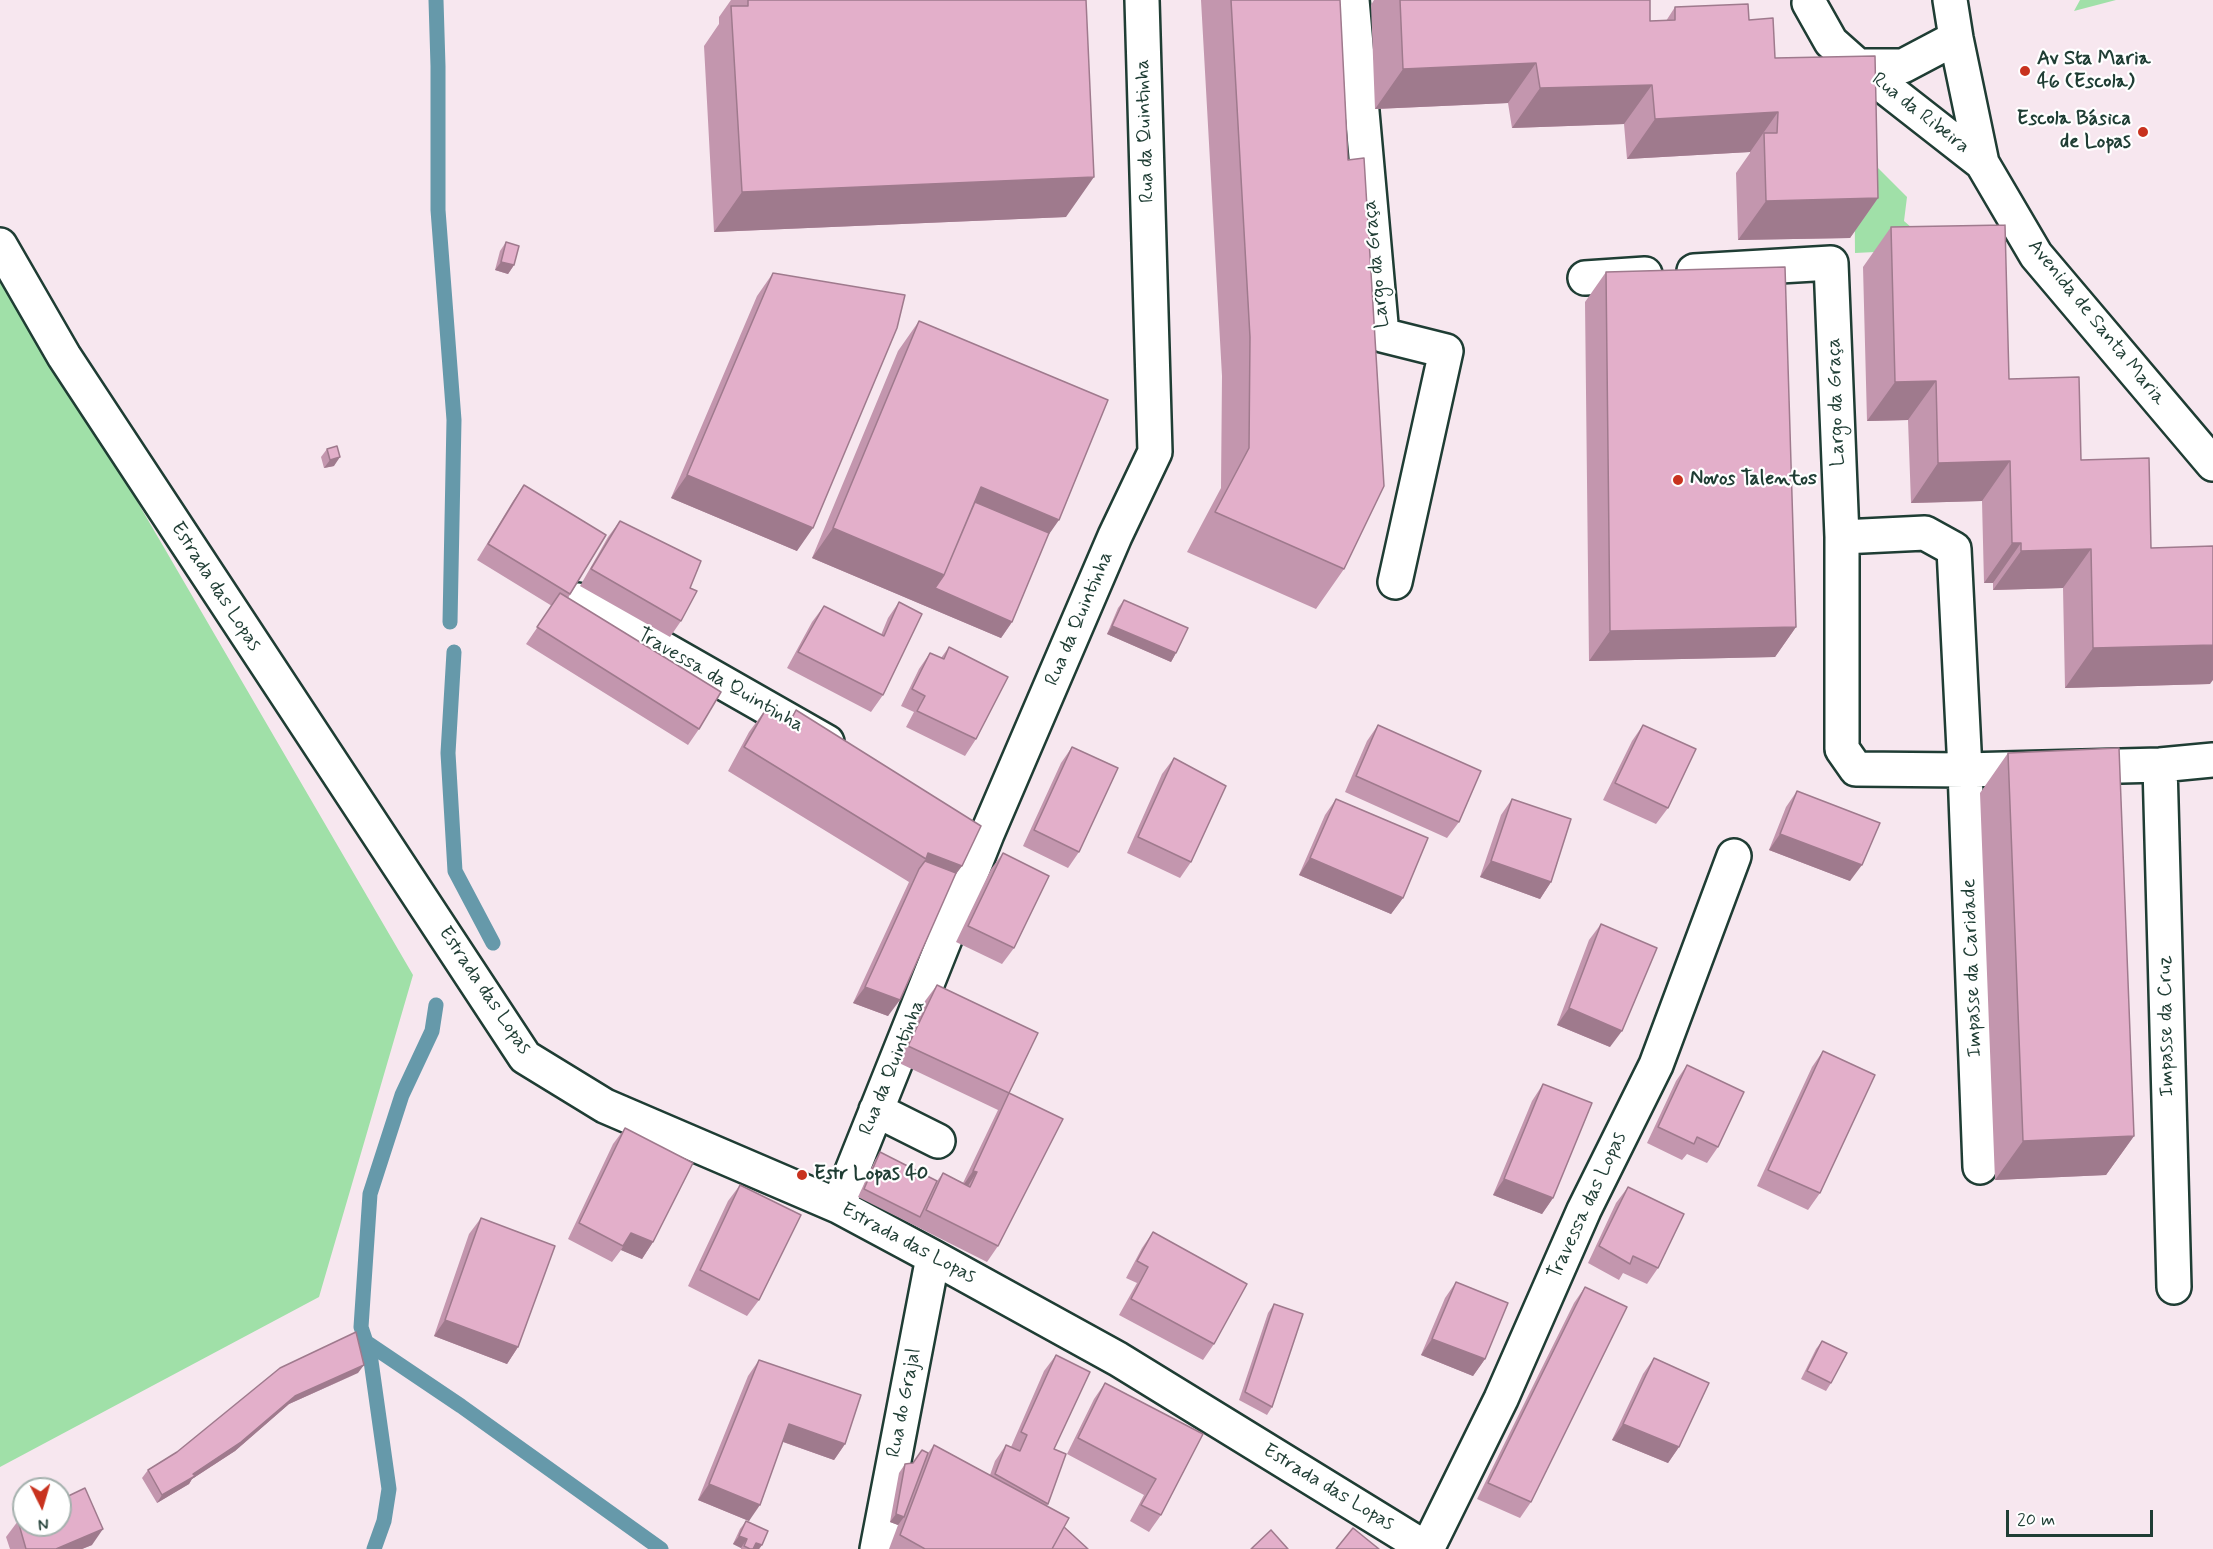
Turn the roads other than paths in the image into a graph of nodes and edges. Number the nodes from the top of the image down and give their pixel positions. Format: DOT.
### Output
graph roads {
  1 [pos="1142,0"];
  2 [pos="1352,0"];
  3 [pos="1814,1"];
  4 [pos="1943,2"];
  5 [pos="1956,38"];
  6 [pos="1858,66"];
  7 [pos="1982,163"];
  8 [pos="0,245"];
  9 [pos="1585,278"];
  10 [pos="2213,464"];
  11 [pos="1842,537"];
  12 [pos="1395,582"];
  13 [pos="578,600"];
  14 [pos="854,758"];
  15 [pos="2213,760"];
  16 [pos="2160,765"];
  17 [pos="1965,770"];
  18 [pos="956,816"];
  19 [pos="987,834"];
  20 [pos="1734,856"];
  21 [pos="876,1110"];
  22 [pos="938,1141"];
  23 [pos="1980,1167"];
  24 [pos="838,1206"];
  25 [pos="933,1257"];
  26 [pos="2174,1287"];
  27 [pos="877,1549"];
  28 [pos="1427,1549"];
  1 -- 19 [label="street, Rua da Quintinha"];
  2 -- 12 [label="street, Largo da Graça"];
  3 -- 6 [label="street, Rua da Ribeira"];
  4 -- 5 [label="street, Avenida de Santa Maria"];
  5 -- 6 [label="street, Rua da Ribeira"];
  5 -- 7 [label="street, Avenida de Santa Maria"];
  6 -- 7 [label="street, Rua da Ribeira"];
  7 -- 10 [label="street, Avenida de Santa Maria"];
  8 -- 24 [label="street, Estrada das Lopas"];
  9 -- 11 [label="street, Largo da Graça"];
  11 -- 17 [label="street"];
  11 -- 17 [label="street, Largo da Graça"];
  13 -- 14 [label="street, Travessa da Quintinha"];
  15 -- 16 [label="street, Largo da Graça"];
  16 -- 17 [label="street, Largo da Graça"];
  16 -- 26 [label="street, Impasse da Cruz"];
  17 -- 23 [label="street, Impasse da Caridade"];
  18 -- 19 [label="street"];
  19 -- 21 [label="street, Rua da Quintinha"];
  20 -- 28 [label="street, Travessa das Lopas"];
  21 -- 22 [label="street"];
  21 -- 24 [label="street, Rua da Quintinha"];
  24 -- 25 [label="street, Estrada das Lopas"];
  25 -- 27 [label="street, Rua do Grajal"];
  25 -- 28 [label="street, Estrada das Lopas"];
}
